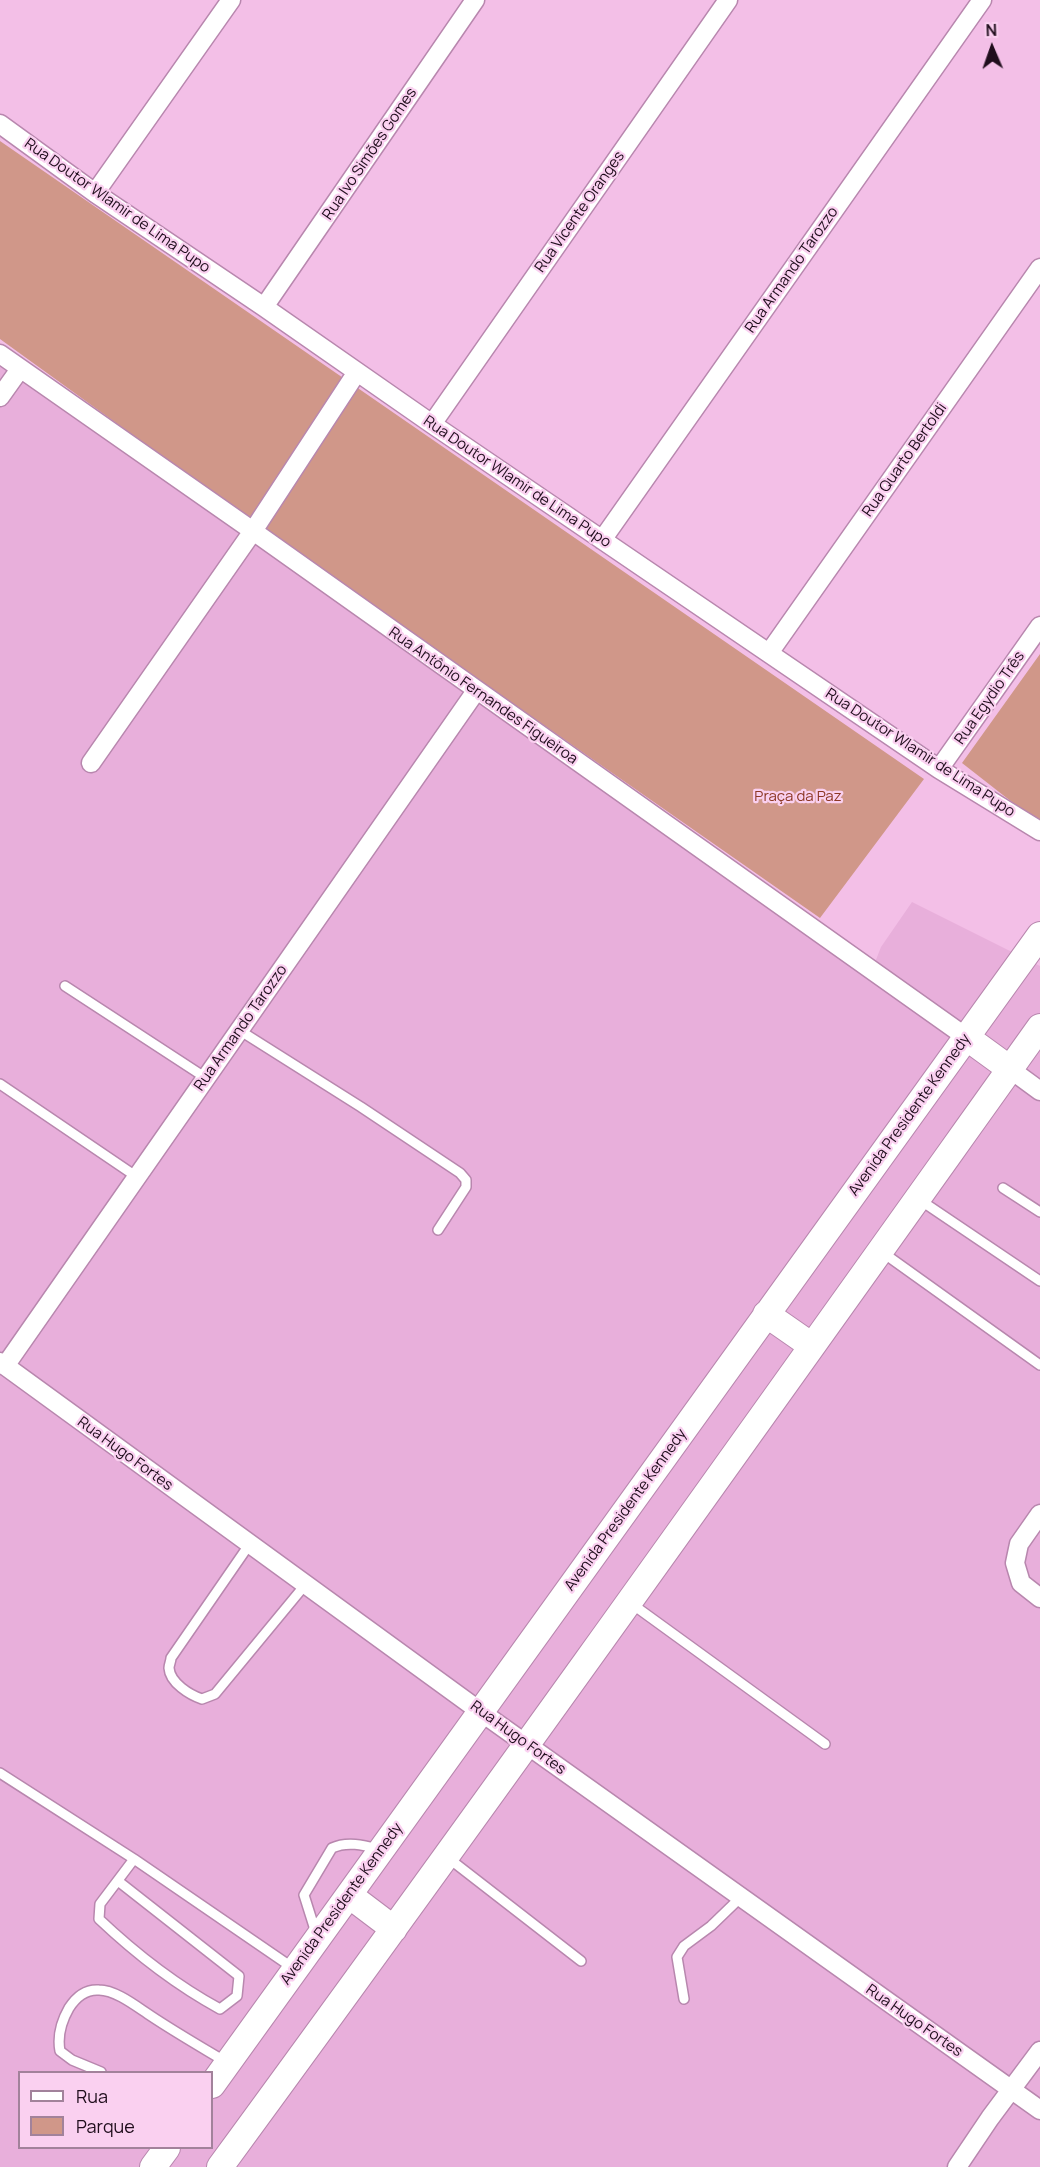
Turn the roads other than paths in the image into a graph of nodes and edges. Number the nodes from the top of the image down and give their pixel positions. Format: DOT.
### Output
graph roads {
  1 [pos="231,0"];
  2 [pos="475,0"];
  3 [pos="728,0"];
  4 [pos="982,0"];
  5 [pos="0,124"];
  6 [pos="94,193"];
  7 [pos="1040,268"];
  8 [pos="264,307"];
  9 [pos="0,354"];
  10 [pos="20,369"];
  11 [pos="357,372"];
  12 [pos="0,397"];
  13 [pos="432,424"];
  14 [pos="253,531"];
  15 [pos="602,540"];
  16 [pos="1040,626"];
  17 [pos="770,652"];
  18 [pos="476,691"];
  19 [pos="91,763"];
  20 [pos="939,769"];
  21 [pos="1040,831"];
  22 [pos="1040,935"];
  23 [pos="65,986"];
  24 [pos="1040,1027"];
  25 [pos="239,1030"];
  26 [pos="966,1037"];
  27 [pos="1010,1069"];
  28 [pos="206,1078"];
  29 [pos="0,1084"];
  30 [pos="1040,1091"];
  31 [pos="136,1178"];
  32 [pos="1003,1188"];
  33 [pos="918,1198"];
  34 [pos="1040,1212"];
  35 [pos="438,1230"];
  36 [pos="880,1250"];
  37 [pos="1040,1281"];
  38 [pos="766,1314"];
  39 [pos="812,1346"];
  40 [pos="3,1364"];
  41 [pos="1040,1365"];
  42 [pos="1040,1514"];
  43 [pos="249,1545"];
  44 [pos="305,1585"];
  45 [pos="1040,1598"];
  46 [pos="630,1602"];
  47 [pos="481,1712"];
  48 [pos="526,1744"];
  49 [pos="825,1744"];
  50 [pos="0,1773"];
  51 [pos="382,1849"];
  52 [pos="447,1857"];
  53 [pos="134,1859"];
  54 [pos="118,1881"];
  55 [pos="349,1895"];
  56 [pos="740,1898"];
  57 [pos="394,1929"];
  58 [pos="318,1938"];
  59 [pos="581,1960"];
  60 [pos="295,1969"];
  61 [pos="684,1999"];
  62 [pos="1040,2051"];
  63 [pos="228,2063"];
  64 [pos="97,2071"];
  65 [pos="213,2084"];
  66 [pos="1011,2090"];
  67 [pos="1040,2110"];
  68 [pos="166,2149"];
  69 [pos="153,2167"];
  70 [pos="220,2167"];
  71 [pos="957,2167"];
  1 -- 6 [label="street"];
  2 -- 8 [label="street, Rua Ivo Simões Gomes"];
  3 -- 13 [label="street, Rua Vicente Oranges"];
  4 -- 15 [label="street, Rua Armando Tarozzo"];
  5 -- 6 [label="street, Rua Doutor Wlamir de Lima Pupo"];
  6 -- 8 [label="street, Rua Doutor Wlamir de Lima Pupo"];
  7 -- 17 [label="street, Rua Quarto Bertoldi"];
  8 -- 11 [label="street, Rua Doutor Wlamir de Lima Pupo"];
  9 -- 10 [label="street, Rua Antônio Fernandes Figueiroa"];
  10 -- 12 [label="street"];
  10 -- 14 [label="street, Rua Antônio Fernandes Figueiroa"];
  11 -- 13 [label="street, Rua Doutor Wlamir de Lima Pupo"];
  11 -- 14 [label="street"];
  13 -- 15 [label="street, Rua Doutor Wlamir de Lima Pupo"];
  14 -- 18 [label="street, Rua Antônio Fernandes Figueiroa"];
  14 -- 19 [label="street"];
  15 -- 17 [label="street, Rua Doutor Wlamir de Lima Pupo"];
  16 -- 20 [label="street, Rua Egydio Três"];
  17 -- 20 [label="street, Rua Doutor Wlamir de Lima Pupo"];
  18 -- 25 [label="street, Rua Armando Tarozzo"];
  18 -- 26 [label="street, Rua Antônio Fernandes Figueiroa"];
  20 -- 21 [label="street, Rua Doutor Wlamir de Lima Pupo"];
  22 -- 26 [label="main road, Avenida Presidente Kennedy"];
  23 -- 28 [label="lane"];
  24 -- 27 [label="main road"];
  25 -- 28 [label="street, Rua Armando Tarozzo"];
  25 -- 35 [label="lane"];
  26 -- 27 [label="main road"];
  26 -- 38 [label="main road, Avenida Presidente Kennedy"];
  27 -- 30 [label="street"];
  27 -- 33 [label="main road"];
  28 -- 31 [label="street, Rua Armando Tarozzo"];
  29 -- 31 [label="lane"];
  31 -- 40 [label="street, Rua Armando Tarozzo"];
  32 -- 34 [label="lane"];
  33 -- 36 [label="main road"];
  33 -- 37 [label="lane"];
  36 -- 39 [label="main road"];
  36 -- 41 [label="lane"];
  38 -- 39 [label="main road"];
  38 -- 47 [label="main road, Avenida Presidente Kennedy"];
  39 -- 46 [label="main road"];
  40 -- 43 [label="street, Rua Hugo Fortes"];
  42 -- 45 [label="street"];
  43 -- 44 [label="street, Rua Hugo Fortes"];
  43 -- 44 [label="lane"];
  44 -- 47 [label="street, Rua Hugo Fortes"];
  46 -- 48 [label="main road"];
  46 -- 49 [label="lane"];
  47 -- 48 [label="street, Rua Hugo Fortes"];
  47 -- 51 [label="main road, Avenida Presidente Kennedy"];
  48 -- 52 [label="main road"];
  48 -- 56 [label="street, Rua Hugo Fortes"];
  50 -- 53 [label="lane"];
  51 -- 55 [label="main road, Avenida Presidente Kennedy"];
  51 -- 58 [label="lane"];
  52 -- 57 [label="main road"];
  52 -- 59 [label="lane"];
  53 -- 54 [label="lane"];
  53 -- 60 [label="lane"];
  54 -- 54 [label="lane"];
  55 -- 57 [label="main road"];
  55 -- 58 [label="main road, Avenida Presidente Kennedy"];
  56 -- 61 [label="lane"];
  56 -- 66 [label="street, Rua Hugo Fortes"];
  57 -- 70 [label="main road"];
  58 -- 60 [label="main road, Avenida Presidente Kennedy"];
  60 -- 63 [label="main road, Avenida Presidente Kennedy"];
  62 -- 66 [label="street"];
  63 -- 64 [label="lane"];
  63 -- 65 [label="main road, Avenida Presidente Kennedy"];
  66 -- 67 [label="street, Rua Hugo Fortes"];
  66 -- 71 [label="street"];
  68 -- 69 [label="main road"];
}
